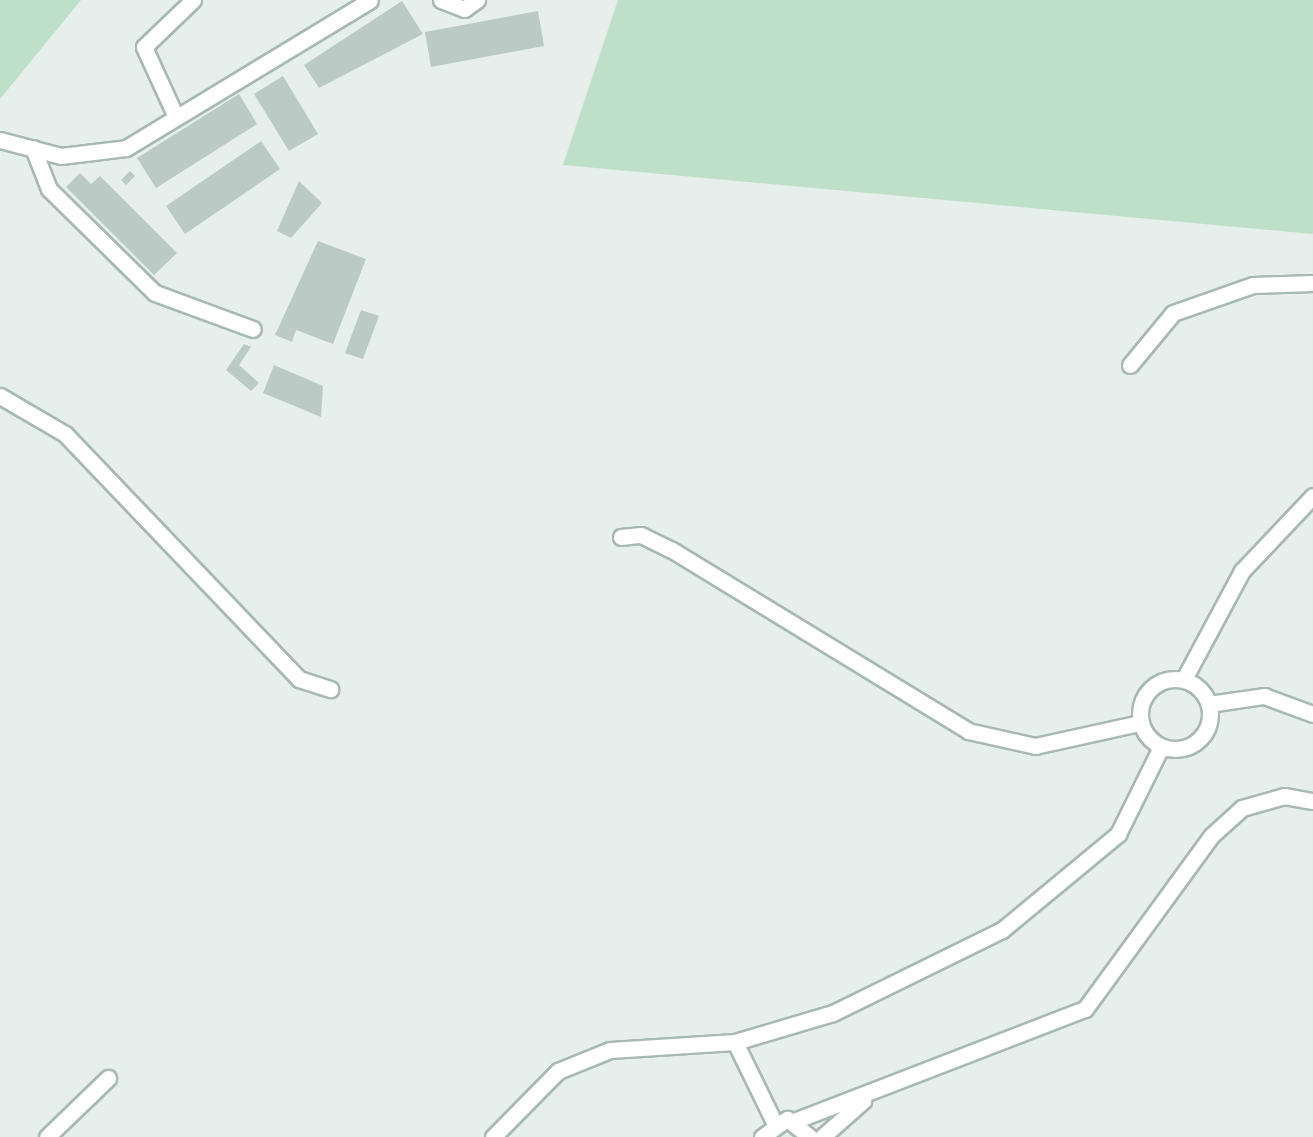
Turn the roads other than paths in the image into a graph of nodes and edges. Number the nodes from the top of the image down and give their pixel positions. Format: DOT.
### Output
graph roads {
  1 [pos="193,0"];
  2 [pos="370,0"];
  3 [pos="441,0"];
  4 [pos="477,0"];
  5 [pos="176,117"];
  6 [pos="0,140"];
  7 [pos="33,148"];
  8 [pos="1313,283"];
  9 [pos="253,330"];
  10 [pos="1130,365"];
  11 [pos="0,396"];
  12 [pos="1313,496"];
  13 [pos="621,537"];
  14 [pos="1184,679"];
  15 [pos="330,689"];
  16 [pos="1209,704"];
  17 [pos="1313,714"];
  18 [pos="1140,723"];
  19 [pos="1162,746"];
  20 [pos="1313,801"];
  21 [pos="735,1042"];
  22 [pos="108,1078"];
  23 [pos="879,1090"];
  24 [pos="794,1120"];
  25 [pos="774,1122"];
  26 [pos="47,1137"];
  27 [pos="493,1137"];
  28 [pos="762,1137"];
  29 [pos="810,1137"];
  30 [pos="822,1137"];
  1 -- 5 [label="street"];
  2 -- 5 [label="street"];
  3 -- 4 [label="street"];
  5 -- 7 [label="street"];
  6 -- 7 [label="street"];
  7 -- 9 [label="street"];
  8 -- 10 [label="street"];
  11 -- 15 [label="street"];
  12 -- 14 [label="street"];
  13 -- 18 [label="street"];
  14 -- 16 [label="street"];
  14 -- 18 [label="street"];
  16 -- 17 [label="street"];
  16 -- 19 [label="street"];
  18 -- 19 [label="street"];
  19 -- 21 [label="street"];
  20 -- 23 [label="street"];
  21 -- 25 [label="street"];
  21 -- 27 [label="street"];
  22 -- 26 [label="street"];
  23 -- 24 [label="street"];
  23 -- 30 [label="street"];
  24 -- 25 [label="street"];
  24 -- 29 [label="street"];
  25 -- 28 [label="street"];
}
